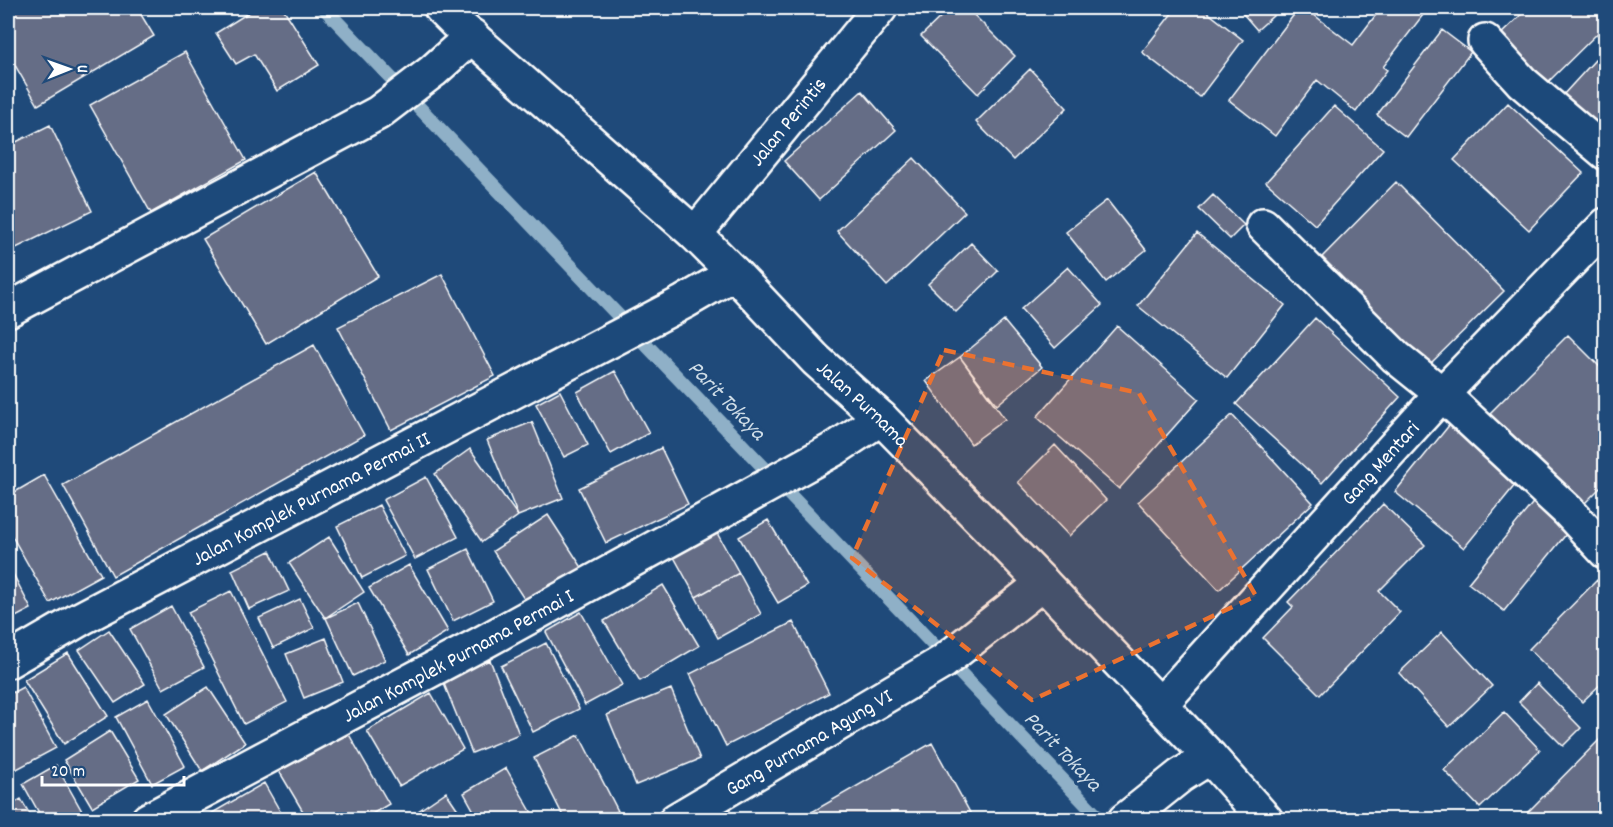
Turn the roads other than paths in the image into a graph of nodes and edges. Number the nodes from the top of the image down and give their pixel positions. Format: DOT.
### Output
graph roads {
  1 [pos="880,8"];
  2 [pos="460,19"];
  3 [pos="1485,41"];
  4 [pos="1605,153"];
  5 [pos="1263,225"];
  6 [pos="1605,225"];
  7 [pos="695,234"];
  8 [pos="734,273"];
  9 [pos="8,310"];
  10 [pos="1442,394"];
  11 [pos="881,418"];
  12 [pos="1605,552"];
  13 [pos="1043,583"];
  14 [pos="8,661"];
  15 [pos="1160,705"];
  16 [pos="1210,757"];
  17 [pos="148,819"];
  18 [pos="676,819"];
  19 [pos="1125,819"];
  20 [pos="1266,819"];
  1 -- 7 [label="street, Jalan Perintis"];
  2 -- 7 [label="street, Jalan Purnama"];
  2 -- 9 [label="street"];
  3 -- 4 [label="street"];
  5 -- 10 [label="street"];
  6 -- 10 [label="street, Gang Mentari"];
  7 -- 8 [label="street, Jalan Purnama"];
  8 -- 11 [label="street, Jalan Purnama"];
  8 -- 14 [label="street, Jalan Komplek Purnama Permai II"];
  10 -- 12 [label="street"];
  10 -- 15 [label="street, Gang Mentari"];
  11 -- 13 [label="street, Jalan Purnama"];
  11 -- 17 [label="street, Jalan Komplek Purnama Permai I"];
  13 -- 15 [label="street, Jalan Purnama"];
  13 -- 18 [label="street, Gang Purnama Agung VI"];
  15 -- 16 [label="street, Jalan Purnama"];
  16 -- 19 [label="street"];
  16 -- 20 [label="street, Jalan Purnama"];
}
